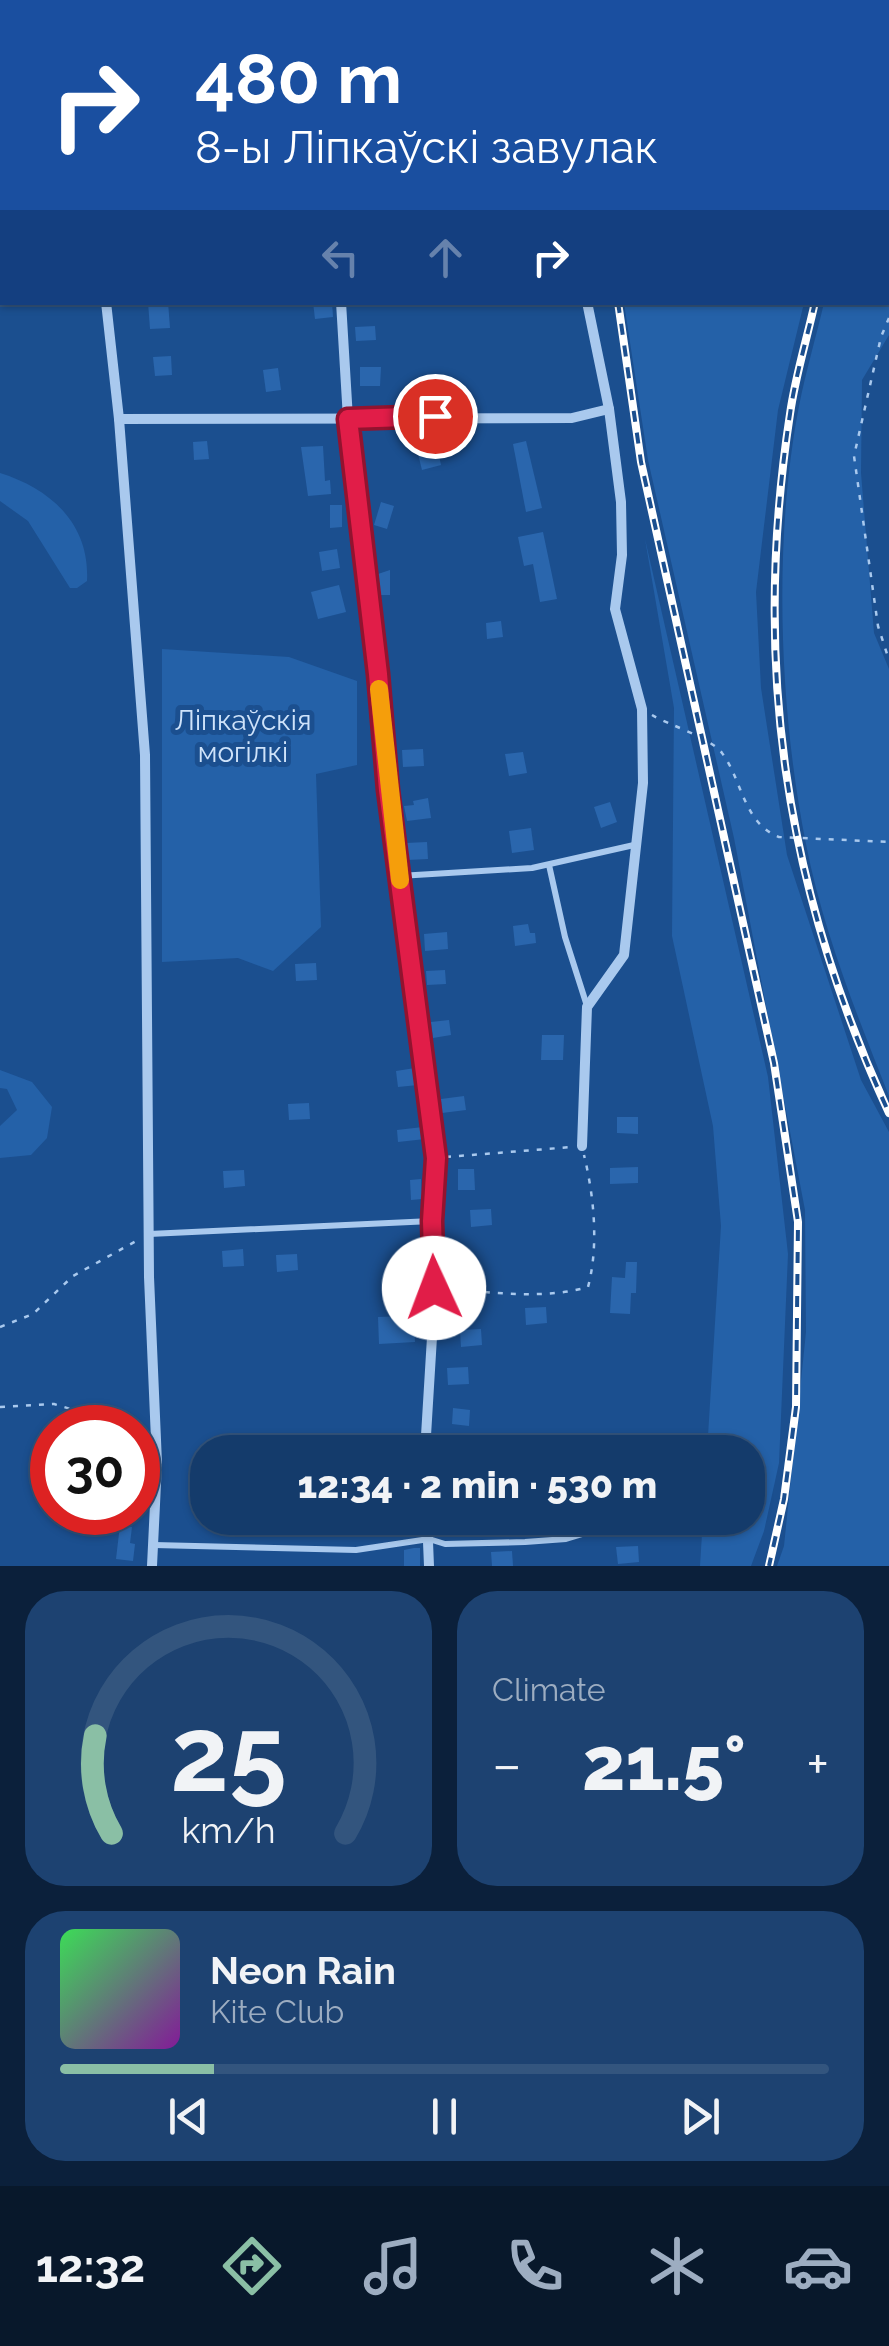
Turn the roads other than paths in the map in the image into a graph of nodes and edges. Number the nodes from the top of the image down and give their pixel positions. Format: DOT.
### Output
graph roads {
  1 [pos="106,305"];
  2 [pos="340,305"];
  3 [pos="588,305"];
  4 [pos="608,409"];
  5 [pos="348,419"];
  6 [pos="119,420"];
  7 [pos="634,845"];
  8 [pos="548,865"];
  9 [pos="399,876"];
  10 [pos="587,1007"];
  11 [pos="582,1146"];
  12 [pos="432,1221"];
  13 [pos="148,1234"];
  14 [pos="426,1435"];
  15 [pos="429,1535"];
  16 [pos="581,1535"];
  17 [pos="429,1539"];
  18 [pos="154,1545"];
  19 [pos="152,1566"];
  20 [pos="429,1566"];
  1 -- 6 [label="street"];
  2 -- 5 [label="street"];
  3 -- 4 [label="street"];
  4 -- 5 [label="street"];
  4 -- 7 [label="street"];
  5 -- 6 [label="street"];
  5 -- 9 [label="street"];
  6 -- 13 [label="street"];
  7 -- 8 [label="lane"];
  7 -- 10 [label="street"];
  8 -- 9 [label="lane"];
  8 -- 10 [label="lane"];
  9 -- 12 [label="street"];
  10 -- 11 [label="street"];
  12 -- 13 [label="lane"];
  12 -- 14 [label="street"];
  13 -- 18 [label="street"];
  15 -- 17 [label="street"];
  16 -- 17 [label="lane"];
  17 -- 18 [label="lane"];
  17 -- 20 [label="street"];
  18 -- 19 [label="street"];
}
